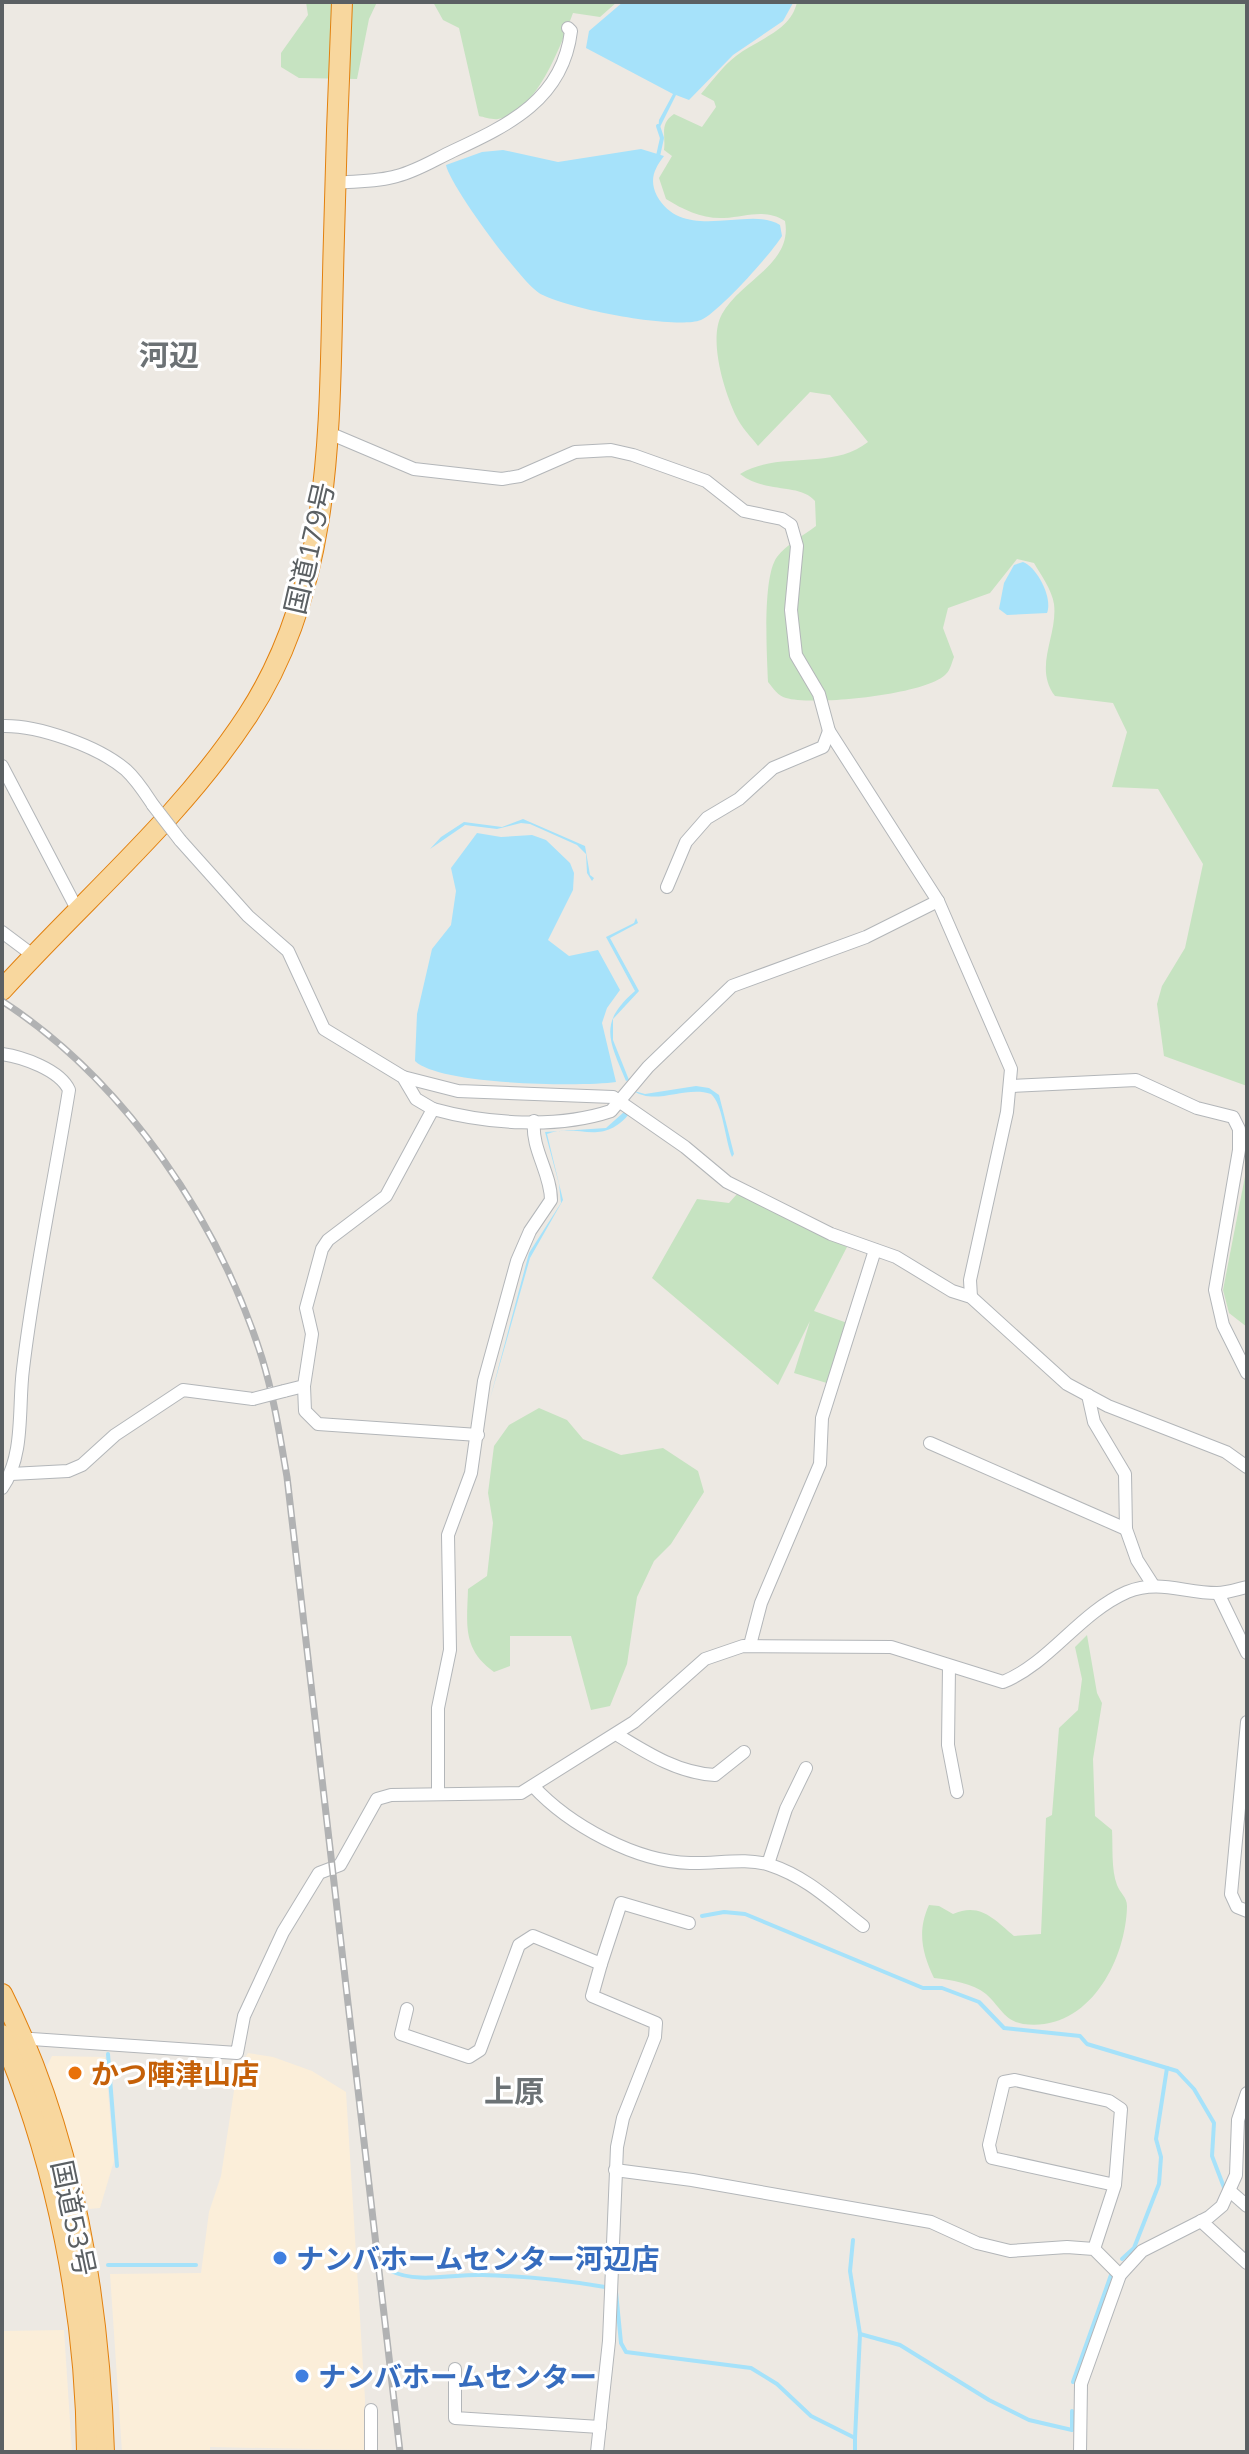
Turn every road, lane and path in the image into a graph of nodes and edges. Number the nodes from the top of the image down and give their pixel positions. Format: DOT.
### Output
graph roads {
  1 [pos="342,2"];
  2 [pos="568,28"];
  3 [pos="335,183"];
  4 [pos="329,433"];
  5 [pos="2,726"];
  6 [pos="829,731"];
  7 [pos="2,766"];
  8 [pos="667,887"];
  9 [pos="938,901"];
  10 [pos="78,911"];
  11 [pos="2,932"];
  12 [pos="34,956"];
  13 [pos="7,984"];
  14 [pos="2,1054"];
  15 [pos="403,1077"];
  16 [pos="1012,1086"];
  17 [pos="621,1101"];
  18 [pos="433,1109"];
  19 [pos="534,1121"];
  20 [pos="875,1250"];
  21 [pos="971,1297"];
  22 [pos="1247,1373"];
  23 [pos="304,1386"];
  24 [pos="1088,1395"];
  25 [pos="478,1435"];
  26 [pos="930,1443"];
  27 [pos="1247,1467"];
  28 [pos="11,1474"];
  29 [pos="2,1488"];
  30 [pos="1126,1529"];
  31 [pos="1153,1585"];
  32 [pos="1247,1587"];
  33 [pos="1218,1593"];
  34 [pos="750,1645"];
  35 [pos="1247,1653"];
  36 [pos="949,1667"];
  37 [pos="1247,1722"];
  38 [pos="616,1734"];
  39 [pos="744,1752"];
  40 [pos="806,1768"];
  41 [pos="533,1786"];
  42 [pos="957,1792"];
  43 [pos="438,1794"];
  44 [pos="768,1864"];
  45 [pos="1247,1911"];
  46 [pos="689,1923"];
  47 [pos="863,1926"];
  48 [pos="601,1964"];
  49 [pos="2,1994"];
  50 [pos="407,2009"];
  51 [pos="8,2037"];
  52 [pos="1247,2093"];
  53 [pos="615,2170"];
  54 [pos="1115,2185"];
  55 [pos="1231,2192"];
  56 [pos="1247,2206"];
  57 [pos="1201,2221"];
  58 [pos="1094,2249"];
  59 [pos="1247,2263"];
  60 [pos="1120,2275"];
  61 [pos="455,2369"];
  62 [pos="371,2410"];
  63 [pos="600,2427"];
  64 [pos="87,2452"];
  65 [pos="104,2452"];
  66 [pos="371,2452"];
  67 [pos="597,2452"];
  68 [pos="1080,2452"];
  1 -- 3 [label="highway, 国道179号"];
  2 -- 3 [label="street"];
  3 -- 4 [label="highway, 国道179号"];
  4 -- 6 [label="street"];
  4 -- 10 [label="highway, 国道179号"];
  5 -- 15 [label="street, bridge"];
  6 -- 8 [label="street"];
  6 -- 9 [label="street"];
  7 -- 10 [label="street"];
  9 -- 16 [label="street"];
  9 -- 17 [label="street"];
  10 -- 12 [label="highway, 国道179号"];
  11 -- 12 [label="street"];
  12 -- 13 [label="highway, 国道179号"];
  14 -- 28 [label="street"];
  15 -- 17 [label="street"];
  15 -- 18 [label="street"];
  16 -- 21 [label="street"];
  16 -- 22 [label="street"];
  17 -- 19 [label="street"];
  17 -- 20 [label="street"];
  18 -- 19 [label="street"];
  18 -- 23 [label="street"];
  19 -- 25 [label="street"];
  20 -- 21 [label="street"];
  20 -- 34 [label="street"];
  21 -- 24 [label="street"];
  23 -- 25 [label="street"];
  23 -- 28 [label="street, bridge"];
  24 -- 27 [label="street"];
  24 -- 30 [label="street"];
  25 -- 43 [label="street"];
  26 -- 30 [label="street"];
  28 -- 29 [label="street"];
  30 -- 31 [label="street"];
  31 -- 33 [label="street"];
  31 -- 36 [label="street"];
  32 -- 33 [label="street"];
  33 -- 35 [label="street"];
  34 -- 36 [label="street"];
  34 -- 38 [label="street"];
  36 -- 42 [label="street"];
  37 -- 45 [label="street"];
  38 -- 39 [label="street"];
  38 -- 41 [label="street"];
  40 -- 44 [label="street"];
  41 -- 43 [label="street"];
  41 -- 44 [label="street"];
  43 -- 51 [label="street"];
  44 -- 47 [label="street"];
  46 -- 48 [label="street"];
  48 -- 50 [label="street"];
  48 -- 53 [label="street"];
  49 -- 51 [label="highway, 国道53号"];
  51 -- 64 [label="highway, 国道53号"];
  51 -- 65 [label="highway, 国道53号"];
  52 -- 55 [label="street"];
  53 -- 58 [label="street"];
  53 -- 63 [label="street"];
  54 -- 54 [label="street"];
  54 -- 58 [label="street"];
  55 -- 56 [label="street"];
  55 -- 57 [label="street"];
  57 -- 59 [label="street"];
  57 -- 60 [label="street"];
  58 -- 60 [label="street"];
  60 -- 68 [label="street"];
  61 -- 63 [label="street"];
  62 -- 66 [label="street"];
  63 -- 67 [label="street"];
}
